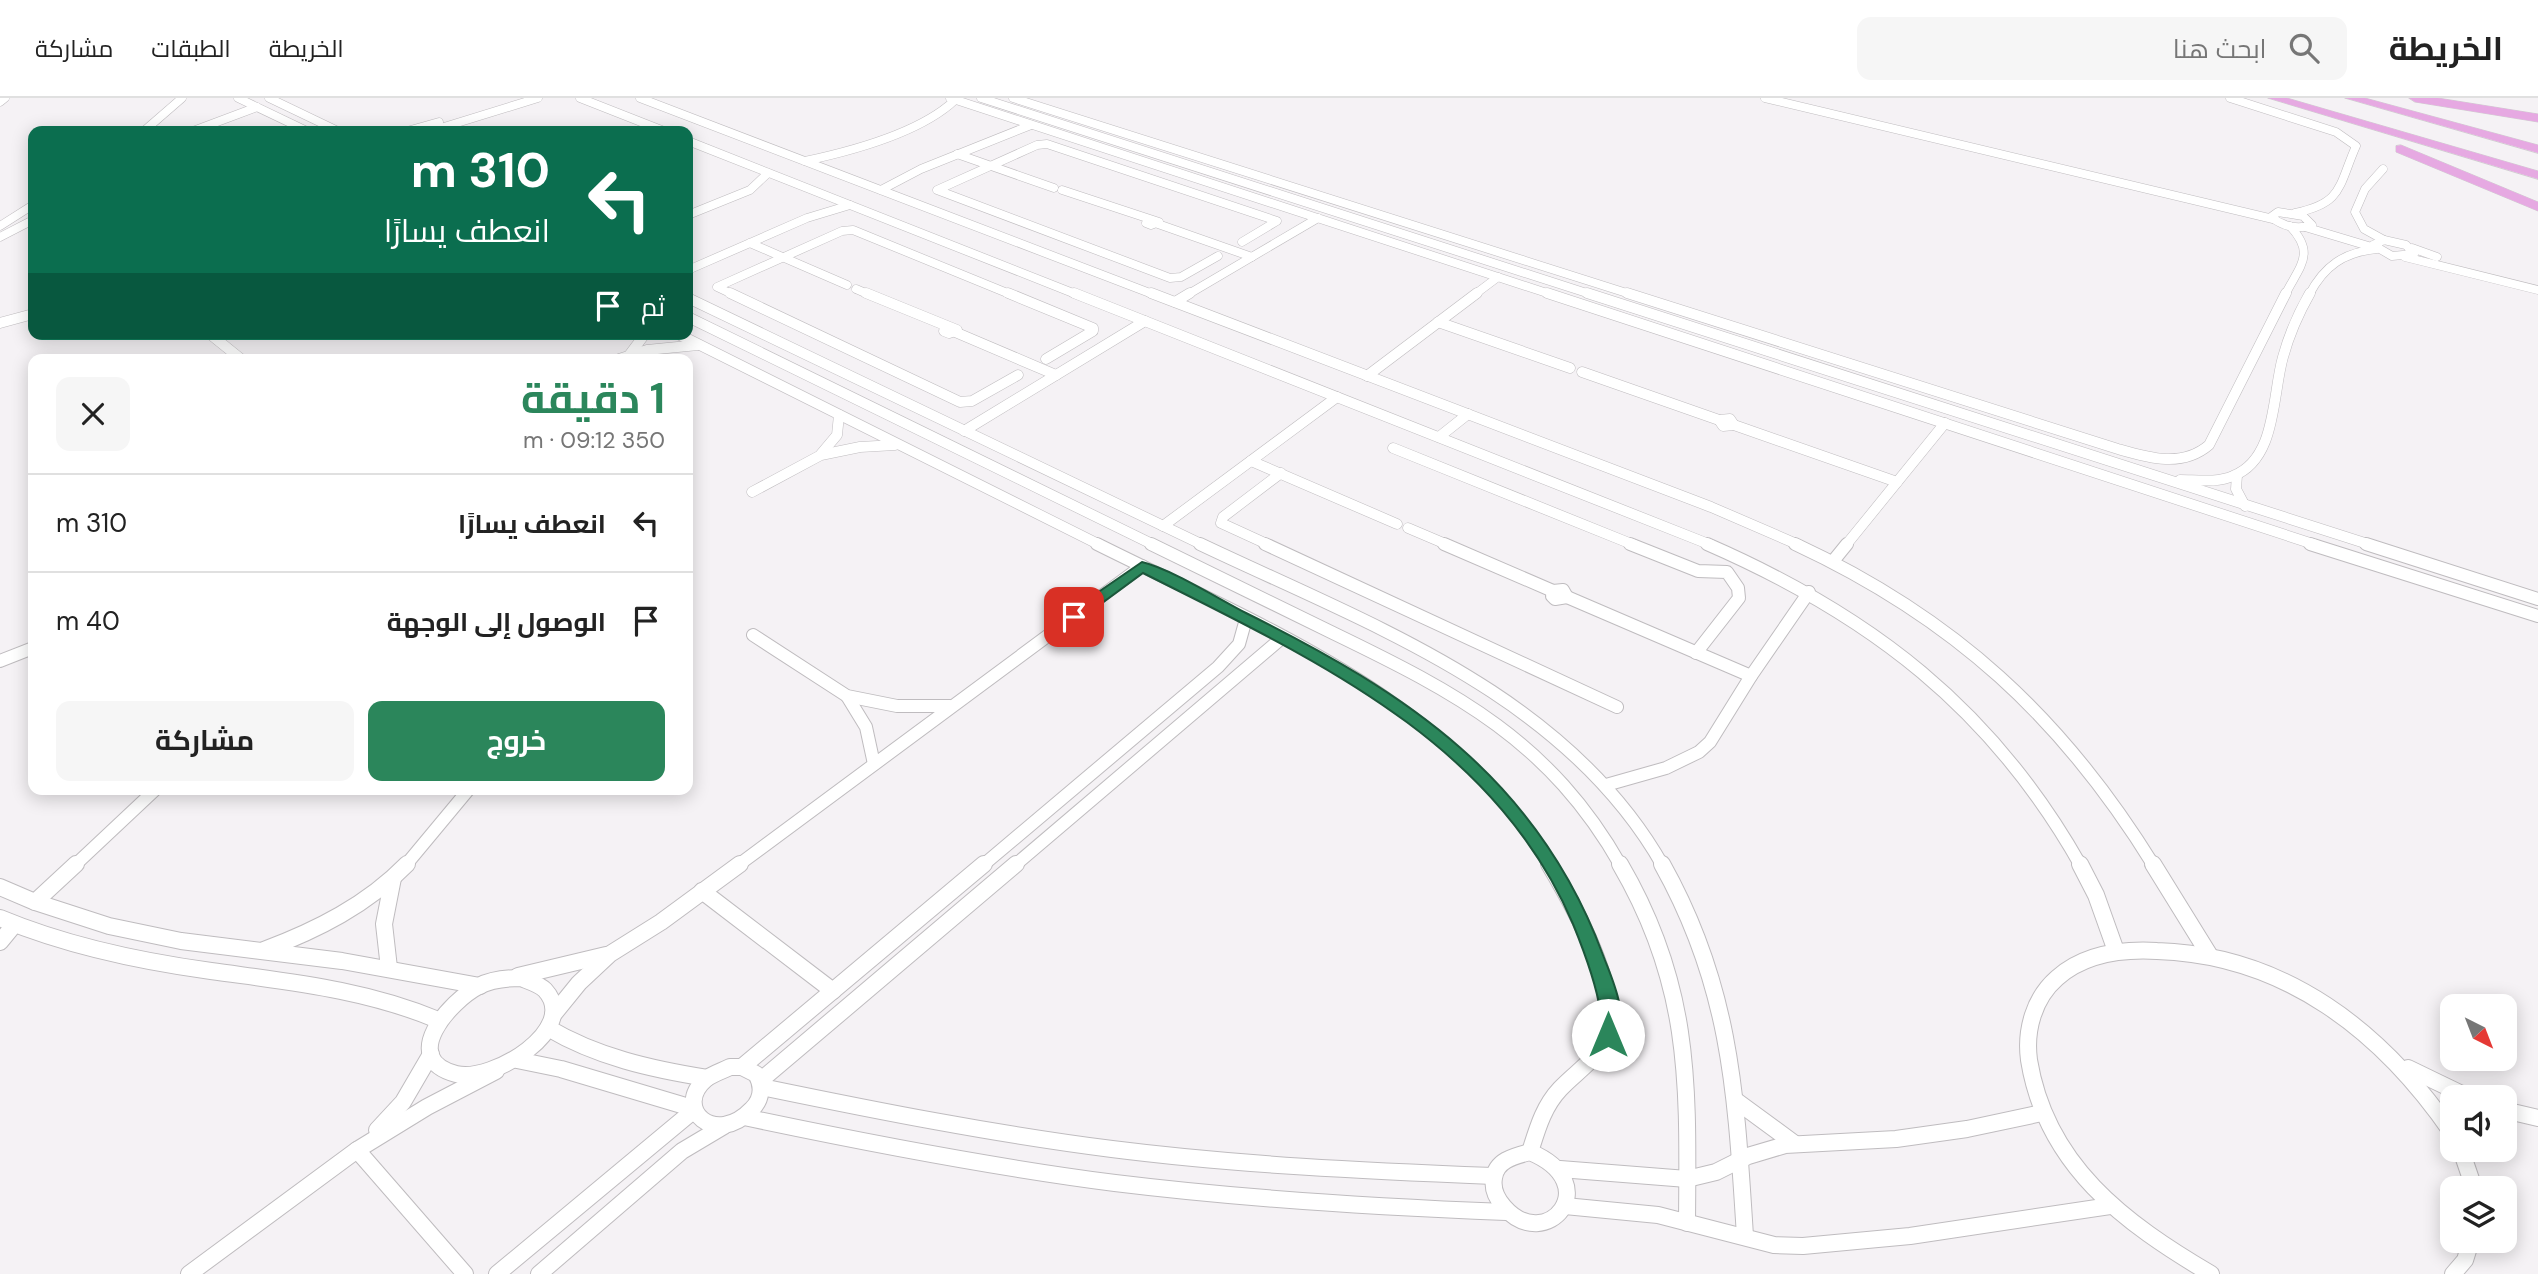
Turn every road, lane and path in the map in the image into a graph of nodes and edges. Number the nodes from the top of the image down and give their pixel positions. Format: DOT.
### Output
graph roads {
  1 [pos="5,98"];
  2 [pos="182,98"];
  3 [pos="239,98"];
  4 [pos="269,98"];
  5 [pos="513,98"];
  6 [pos="538,98"];
  7 [pos="580,98"];
  8 [pos="640,98"];
  9 [pos="981,98"];
  10 [pos="1013,98"];
  11 [pos="1765,98"];
  12 [pos="1794,98"];
  13 [pos="2230,98"];
  14 [pos="2273,98"];
  15 [pos="2307,98"];
  16 [pos="2351,98"];
  17 [pos="2396,98"];
  18 [pos="2415,98"];
  19 [pos="952,99"];
  20 [pos="0,102"];
  21 [pos="2288,102"];
  22 [pos="257,107"];
  23 [pos="270,113"];
  24 [pos="2538,118"];
  25 [pos="1032,125"];
  26 [pos="150,126"];
  27 [pos="206,126"];
  28 [pos="226,126"];
  29 [pos="297,126"];
  30 [pos="328,126"];
  31 [pos="423,126"];
  32 [pos="447,126"];
  33 [pos="651,126"];
  34 [pos="1082,131"];
  35 [pos="2538,136"];
  36 [pos="1068,137"];
  37 [pos="693,143"];
  38 [pos="1050,145"];
  39 [pos="2538,149"];
  40 [pos="957,154"];
  41 [pos="805,161"];
  42 [pos="2538,163"];
  43 [pos="991,166"];
  44 [pos="2383,169"];
  45 [pos="768,173"];
  46 [pos="2538,175"];
  47 [pos="1058,189"];
  48 [pos="881,190"];
  49 [pos="851,205"];
  50 [pos="2538,206"];
  51 [pos="28,208"];
  52 [pos="693,213"];
  53 [pos="2295,213"];
  54 [pos="2275,216"];
  55 [pos="1318,219"];
  56 [pos="28,223"];
  57 [pos="2307,224"];
  58 [pos="0,226"];
  59 [pos="2290,226"];
  60 [pos="14,230"];
  61 [pos="28,231"];
  62 [pos="1,236"];
  63 [pos="1425,241"];
  64 [pos="1242,242"];
  65 [pos="750,243"];
  66 [pos="2378,244"];
  67 [pos="2412,248"];
  68 [pos="1413,250"];
  69 [pos="1218,256"];
  70 [pos="783,257"];
  71 [pos="1252,257"];
  72 [pos="2405,257"];
  73 [pos="693,268"];
  74 [pos="1166,276"];
  75 [pos="1498,277"];
  76 [pos="2538,289"];
  77 [pos="1143,290"];
  78 [pos="723,292"];
  79 [pos="693,301"];
  80 [pos="1175,302"];
  81 [pos="28,315"];
  82 [pos="693,319"];
  83 [pos="1094,319"];
  84 [pos="1145,321"];
  85 [pos="1438,322"];
  86 [pos="0,323"];
  87 [pos="1084,324"];
  88 [pos="217,340"];
  89 [pos="640,340"];
  90 [pos="689,340"];
  91 [pos="699,345"];
  92 [pos="235,354"];
  93 [pos="630,354"];
  94 [pos="1046,359"];
  95 [pos="1017,375"];
  96 [pos="1056,375"];
  97 [pos="1367,376"];
  98 [pos="1338,397"];
  99 [pos="1933,404"];
  100 [pos="1468,414"];
  101 [pos="839,415"];
  102 [pos="1923,416"];
  103 [pos="1945,423"];
  104 [pos="964,431"];
  105 [pos="1439,437"];
  106 [pos="899,445"];
  107 [pos="1393,448"];
  108 [pos="821,454"];
  109 [pos="1251,461"];
  110 [pos="1281,473"];
  111 [pos="2237,475"];
  112 [pos="2160,477"];
  113 [pos="1897,482"];
  114 [pos="752,492"];
  115 [pos="2245,506"];
  116 [pos="1397,524"];
  117 [pos="1163,526"];
  118 [pos="1833,560"];
  119 [pos="1142,566"];
  120 [pos="1553,591"];
  121 [pos="1809,592"];
  122 [pos="1567,597"];
  123 [pos="2538,598"];
  124 [pos="2538,617"];
  125 [pos="1246,619"];
  126 [pos="1360,620"];
  127 [pos="752,635"];
  128 [pos="1283,637"];
  129 [pos="1341,637"];
  130 [pos="28,650"];
  131 [pos="1696,653"];
  132 [pos="0,662"];
  133 [pos="1751,676"];
  134 [pos="847,696"];
  135 [pos="952,706"];
  136 [pos="1617,707"];
  137 [pos="874,764"];
  138 [pos="1606,785"];
  139 [pos="150,795"];
  140 [pos="464,795"];
  141 [pos="393,878"];
  142 [pos="0,887"];
  143 [pos="702,891"];
  144 [pos="35,902"];
  145 [pos="7,922"];
  146 [pos="0,942"];
  147 [pos="262,951"];
  148 [pos="2116,951"];
  149 [pos="610,954"];
  150 [pos="2210,956"];
  151 [pos="389,968"];
  152 [pos="503,978"];
  153 [pos="480,986"];
  154 [pos="833,991"];
  155 [pos="438,1020"];
  156 [pos="550,1022"];
  157 [pos="430,1054"];
  158 [pos="517,1060"];
  159 [pos="2402,1065"];
  160 [pos="742,1067"];
  161 [pos="496,1071"];
  162 [pos="707,1078"];
  163 [pos="761,1084"];
  164 [pos="2443,1085"];
  165 [pos="1735,1100"];
  166 [pos="693,1110"];
  167 [pos="2042,1113"];
  168 [pos="2440,1113"];
  169 [pos="2517,1113"];
  170 [pos="744,1117"];
  171 [pos="2538,1118"];
  172 [pos="723,1126"];
  173 [pos="1795,1144"];
  174 [pos="357,1150"];
  175 [pos="1530,1152"];
  176 [pos="1740,1159"];
  177 [pos="1560,1169"];
  178 [pos="1493,1176"];
  179 [pos="1687,1179"];
  180 [pos="1565,1206"];
  181 [pos="2110,1206"];
  182 [pos="1506,1212"];
  183 [pos="1687,1223"];
  184 [pos="1745,1236"];
  185 [pos="2467,1253"];
  186 [pos="189,1274"];
  187 [pos="465,1274"];
  188 [pos="497,1274"];
  189 [pos="539,1274"];
  190 [pos="2211,1274"];
  191 [pos="2453,1274"];
  1 -- 20 [label="street"];
  2 -- 26 [label="street"];
  3 -- 22 [label="street"];
  4 -- 30 [label="street"];
  5 -- 31 [label="street"];
  6 -- 32 [label="street"];
  7 -- 33 [label="street"];
  8 -- 41 [label="street"];
  9 -- 34 [label="street"];
  10 -- 59 [label="street"];
  11 -- 54 [label="street"];
  12 -- 54 [label="street"];
  13 -- 53 [label="street"];
  14 -- 21 [label="highway"];
  15 -- 42 [label="highway"];
  16 -- 39 [label="highway"];
  17 -- 35 [label="highway"];
  18 -- 24 [label="highway"];
  19 -- 25 [label="street"];
  19 -- 41 [label="street"];
  21 -- 46 [label="highway"];
  21 -- 50 [label="highway"];
  22 -- 23 [label="street"];
  22 -- 27 [label="street"];
  23 -- 28 [label="street"];
  23 -- 29 [label="street"];
  25 -- 36 [label="street"];
  25 -- 40 [label="street"];
  34 -- 36 [label="street"];
  34 -- 63 [label="street"];
  36 -- 38 [label="street"];
  36 -- 55 [label="street"];
  37 -- 45 [label="street"];
  38 -- 43 [label="street"];
  38 -- 64 [label="street"];
  40 -- 43 [label="street"];
  40 -- 48 [label="street"];
  41 -- 48 [label="street"];
  43 -- 47 [label="street"];
  43 -- 74 [label="street"];
  44 -- 66 [label="street"];
  45 -- 49 [label="street"];
  45 -- 52 [label="street"];
  47 -- 71 [label="street"];
  48 -- 77 [label="street"];
  49 -- 65 [label="street"];
  49 -- 84 [label="street"];
  51 -- 58 [label="street"];
  53 -- 54 [label="street"];
  53 -- 57 [label="street"];
  54 -- 59 [label="street"];
  55 -- 68 [label="street"];
  55 -- 71 [label="street"];
  56 -- 60 [label="street"];
  57 -- 59 [label="street"];
  57 -- 66 [label="street"];
  60 -- 61 [label="street"];
  60 -- 62 [label="street"];
  63 -- 68 [label="street"];
  63 -- 99 [label="street"];
  65 -- 70 [label="street"];
  65 -- 73 [label="street"];
  66 -- 67 [label="street"];
  66 -- 72 [label="street"];
  66 -- 111 [label="street"];
  67 -- 72 [label="street"];
  67 -- 76 [label="street"];
  68 -- 75 [label="street"];
  69 -- 74 [label="street"];
  70 -- 78 [label="street"];
  70 -- 87 [label="street"];
  70 -- 96 [label="street"];
  71 -- 80 [label="street"];
  72 -- 76 [label="street"];
  74 -- 77 [label="street"];
  75 -- 85 [label="street"];
  75 -- 102 [label="street"];
  77 -- 80 [label="street"];
  78 -- 79 [label="street"];
  78 -- 95 [label="street"];
  79 -- 104 [label="street"];
  80 -- 97 [label="street"];
  81 -- 86 [label="street"];
  82 -- 129 [label="street"];
  83 -- 87 [label="street"];
  84 -- 96 [label="street"];
  84 -- 98 [label="street"];
  85 -- 97 [label="street"];
  85 -- 113 [label="street"];
  87 -- 94 [label="street"];
  88 -- 92 [label="street"];
  89 -- 93 [label="street"];
  90 -- 91 [label="street"];
  91 -- 93 [label="street"];
  91 -- 101 [label="street"];
  96 -- 104 [label="street"];
  97 -- 100 [label="street"];
  98 -- 105 [label="street"];
  98 -- 109 [label="street"];
  99 -- 102 [label="street"];
  99 -- 112 [label="street"];
  100 -- 105 [label="street"];
  100 -- 118 [label="street"];
  101 -- 106 [label="street"];
  101 -- 108 [label="street"];
  102 -- 103 [label="street"];
  103 -- 113 [label="street"];
  103 -- 124 [label="street"];
  104 -- 117 [label="street"];
  105 -- 121 [label="street"];
  106 -- 108 [label="street"];
  106 -- 119 [label="street"];
  107 -- 131 [label="street"];
  108 -- 114 [label="street"];
  109 -- 110 [label="street"];
  109 -- 117 [label="street"];
  110 -- 116 [label="street"];
  110 -- 136 [label="street"];
  111 -- 112 [label="street"];
  111 -- 115 [label="street"];
  112 -- 115 [label="street"];
  113 -- 118 [label="street"];
  115 -- 123 [label="street"];
  116 -- 120 [label="street"];
  117 -- 126 [label="street"];
  118 -- 150 [label="street"];
  119 -- 125 [label="street"];
  119 -- 135 [label="street"];
  120 -- 122 [label="street"];
  121 -- 133 [label="street"];
  121 -- 148 [label="street"];
  122 -- 131 [label="street"];
  125 -- 128 [label="street"];
  125 -- 154 [label="street"];
  126 -- 129 [label="street"];
  126 -- 138 [label="street"];
  127 -- 134 [label="street"];
  128 -- 163 [label="street"];
  128 -- 175 [label="street"];
  129 -- 179 [label="street"];
  130 -- 132 [label="street"];
  131 -- 133 [label="street"];
  133 -- 138 [label="street"];
  134 -- 135 [label="street"];
  134 -- 137 [label="street"];
  135 -- 137 [label="street"];
  137 -- 143 [label="street"];
  138 -- 165 [label="street"];
  139 -- 144 [label="street"];
  140 -- 141 [label="street"];
  141 -- 147 [label="street"];
  141 -- 151 [label="street"];
  142 -- 144 [label="street"];
  143 -- 149 [label="street"];
  143 -- 154 [label="street"];
  144 -- 147 [label="street"];
  145 -- 146 [label="street"];
  145 -- 155 [label="street"];
  147 -- 151 [label="street"];
  148 -- 150 [label="street"];
  148 -- 167 [label="street"];
  149 -- 152 [label="street"];
  149 -- 156 [label="street"];
  150 -- 159 [label="street"];
  151 -- 153 [label="street"];
  152 -- 153 [label="street"];
  152 -- 156 [label="street"];
  153 -- 155 [label="street"];
  154 -- 160 [label="street"];
  155 -- 157 [label="street"];
  156 -- 158 [label="street"];
  156 -- 162 [label="street"];
  157 -- 161 [label="street"];
  157 -- 174 [label="street"];
  158 -- 161 [label="street"];
  158 -- 166 [label="street"];
  159 -- 164 [label="street"];
  159 -- 168 [label="street"];
  160 -- 162 [label="street"];
  160 -- 163 [label="street"];
  161 -- 174 [label="street"];
  162 -- 166 [label="street"];
  163 -- 170 [label="street"];
  163 -- 178 [label="street"];
  165 -- 173 [label="street"];
  165 -- 176 [label="street"];
  166 -- 172 [label="street"];
  166 -- 188 [label="street"];
  167 -- 173 [label="street"];
  167 -- 181 [label="street"];
  169 -- 171 [label="street"];
  170 -- 172 [label="street"];
  170 -- 182 [label="street"];
  172 -- 189 [label="street"];
  173 -- 176 [label="street"];
  174 -- 186 [label="street"];
  174 -- 187 [label="street"];
  175 -- 177 [label="street"];
  175 -- 178 [label="street"];
  176 -- 179 [label="street"];
  176 -- 184 [label="street"];
  177 -- 179 [label="street"];
  177 -- 180 [label="street"];
  178 -- 182 [label="street"];
  179 -- 183 [label="street"];
  180 -- 182 [label="street"];
  180 -- 183 [label="street"];
  181 -- 184 [label="street"];
  181 -- 190 [label="street"];
  183 -- 184 [label="street"];
  185 -- 191 [label="street"];
}
